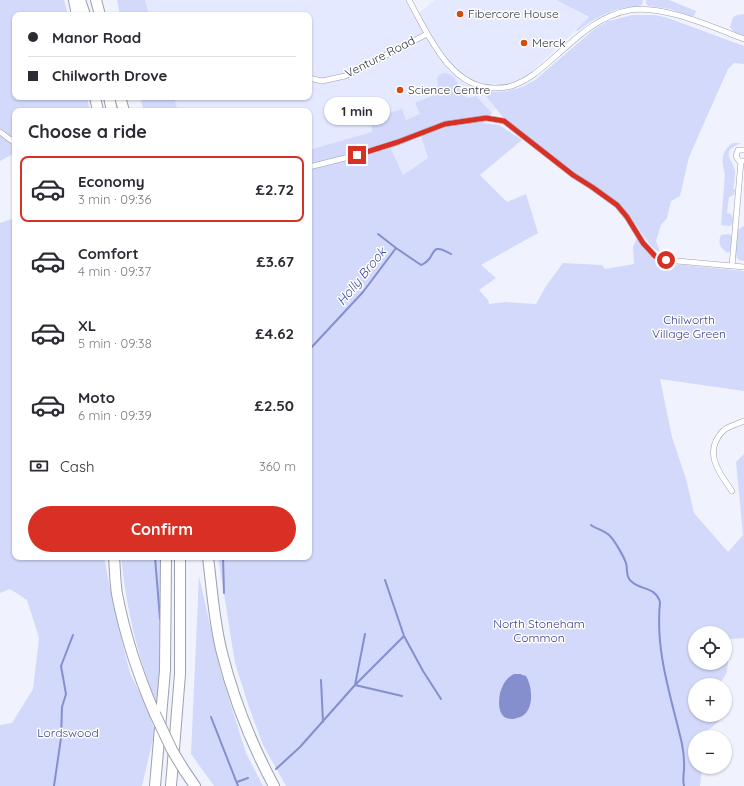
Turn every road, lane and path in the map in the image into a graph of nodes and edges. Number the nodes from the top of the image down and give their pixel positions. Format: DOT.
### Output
graph roads {
  1 [pos="74,0"];
  2 [pos="80,0"];
  3 [pos="96,0"];
  4 [pos="409,0"];
  5 [pos="76,12"];
  6 [pos="84,12"];
  7 [pos="99,12"];
  8 [pos="427,34"];
  9 [pos="744,39"];
  10 [pos="312,79"];
  11 [pos="0,132"];
  12 [pos="12,141"];
  13 [pos="744,150"];
  14 [pos="742,161"];
  15 [pos="312,166"];
  16 [pos="732,266"];
  17 [pos="744,267"];
  18 [pos="744,421"];
  19 [pos="732,491"];
  20 [pos="114,560"];
  21 [pos="166,560"];
  22 [pos="180,560"];
  23 [pos="208,560"];
  24 [pos="154,786"];
  25 [pos="171,786"];
  26 [pos="195,786"];
  27 [pos="274,786"];
  1 -- 5 [label="highway"];
  2 -- 6 [label="highway"];
  3 -- 7 [label="highway"];
  4 -- 8 [label="street"];
  8 -- 9 [label="street"];
  8 -- 10 [label="street, Venture Road"];
  11 -- 12 [label="street"];
  13 -- 14 [label="street"];
  14 -- 16 [label="street"];
  15 -- 16 [label="street"];
  16 -- 17 [label="street"];
  18 -- 19 [label="street"];
  20 -- 26 [label="highway, bridge"];
  21 -- 24 [label="highway"];
  22 -- 25 [label="highway"];
  23 -- 27 [label="highway"];
}
